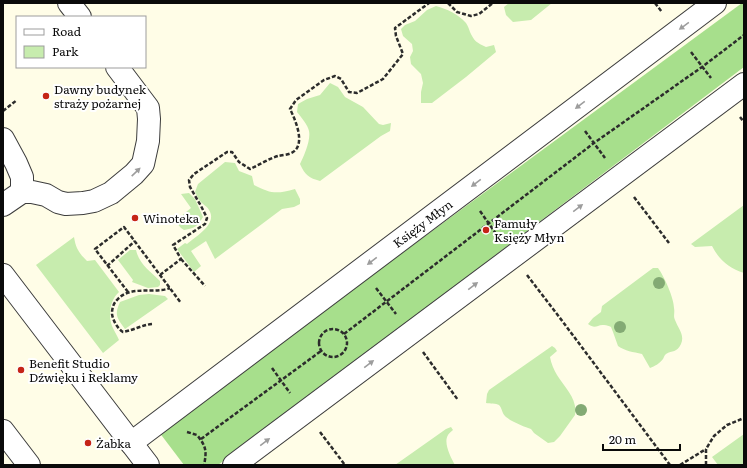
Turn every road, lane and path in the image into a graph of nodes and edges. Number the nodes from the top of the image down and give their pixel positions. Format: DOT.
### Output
graph roads {
  1 [pos="69,3"];
  2 [pos="429,3"];
  3 [pos="448,3"];
  4 [pos="493,3"];
  5 [pos="715,3"];
  6 [pos="79,16"];
  7 [pos="676,32"];
  8 [pos="744,35"];
  9 [pos="702,67"];
  10 [pos="118,68"];
  11 [pos="744,84"];
  12 [pos="725,98"];
  13 [pos="17,100"];
  14 [pos="3,111"];
  15 [pos="571,111"];
  16 [pos="3,139"];
  17 [pos="594,143"];
  18 [pos="619,177"];
  19 [pos="466,190"];
  20 [pos="22,192"];
  21 [pos="3,205"];
  22 [pos="489,223"];
  23 [pos="135,241"];
  24 [pos="669,243"];
  25 [pos="513,256"];
  26 [pos="181,259"];
  27 [pos="108,266"];
  28 [pos="362,269"];
  29 [pos="3,275"];
  30 [pos="160,275"];
  31 [pos="205,286"];
  32 [pos="170,288"];
  33 [pos="128,292"];
  34 [pos="386,302"];
  35 [pos="181,303"];
  36 [pos="152,324"];
  37 [pos="409,333"];
  38 [pos="344,334"];
  39 [pos="257,348"];
  40 [pos="321,351"];
  41 [pos="281,380"];
  42 [pos="458,400"];
  43 [pos="305,412"];
  44 [pos="166,416"];
  45 [pos="744,418"];
  46 [pos="3,430"];
  47 [pos="200,439"];
  48 [pos="131,443"];
  49 [pos="706,449"];
  50 [pos="29,465"];
  51 [pos="148,465"];
  52 [pos="204,465"];
  53 [pos="234,465"];
  54 [pos="345,465"];
  55 [pos="670,465"];
  56 [pos="680,465"];
  57 [pos="706,465"];
  1 -- 6 [label="street"];
  2 -- 26 [label="path"];
  3 -- 4 [label="path"];
  5 -- 7 [label="street, Księży Młyn, one-way"];
  7 -- 9 [label="path"];
  7 -- 15 [label="street, Księży Młyn, one-way"];
  8 -- 9 [label="path"];
  9 -- 12 [label="path"];
  9 -- 17 [label="path"];
  20 -- 10 [label="street, one-way"];
  11 -- 12 [label="street"];
  12 -- 18 [label="street"];
  13 -- 14 [label="path"];
  15 -- 17 [label="path"];
  15 -- 19 [label="street, Księży Młyn, one-way"];
  16 -- 20 [label="street"];
  17 -- 18 [label="path"];
  17 -- 22 [label="path"];
  18 -- 24 [label="path"];
  25 -- 18 [label="street, one-way"];
  19 -- 22 [label="path"];
  19 -- 28 [label="street, Księży Młyn, one-way"];
  20 -- 21 [label="street"];
  22 -- 25 [label="path"];
  22 -- 34 [label="path"];
  23 -- 27 [label="path"];
  23 -- 27 [label="path"];
  23 -- 30 [label="path"];
  37 -- 25 [label="street, one-way"];
  25 -- 55 [label="path"];
  26 -- 30 [label="path"];
  26 -- 31 [label="path"];
  27 -- 33 [label="path"];
  28 -- 34 [label="path"];
  28 -- 39 [label="street, Księży Młyn"];
  29 -- 48 [label="street"];
  30 -- 32 [label="path"];
  32 -- 33 [label="path"];
  32 -- 35 [label="path"];
  33 -- 36 [label="path"];
  34 -- 37 [label="path"];
  34 -- 38 [label="path"];
  37 -- 42 [label="path"];
  43 -- 37 [label="street, one-way"];
  38 -- 40 [label="path"];
  38 -- 40 [label="path"];
  39 -- 41 [label="path"];
  39 -- 44 [label="street, Księży Młyn"];
  40 -- 41 [label="path"];
  41 -- 43 [label="path"];
  41 -- 47 [label="path"];
  53 -- 43 [label="street, one-way"];
  43 -- 54 [label="path"];
  44 -- 47 [label="path"];
  44 -- 48 [label="street, Księży Młyn"];
  45 -- 49 [label="path"];
  46 -- 50 [label="street"];
  47 -- 52 [label="path"];
  48 -- 51 [label="street"];
  49 -- 56 [label="path"];
  49 -- 57 [label="path"];
}
